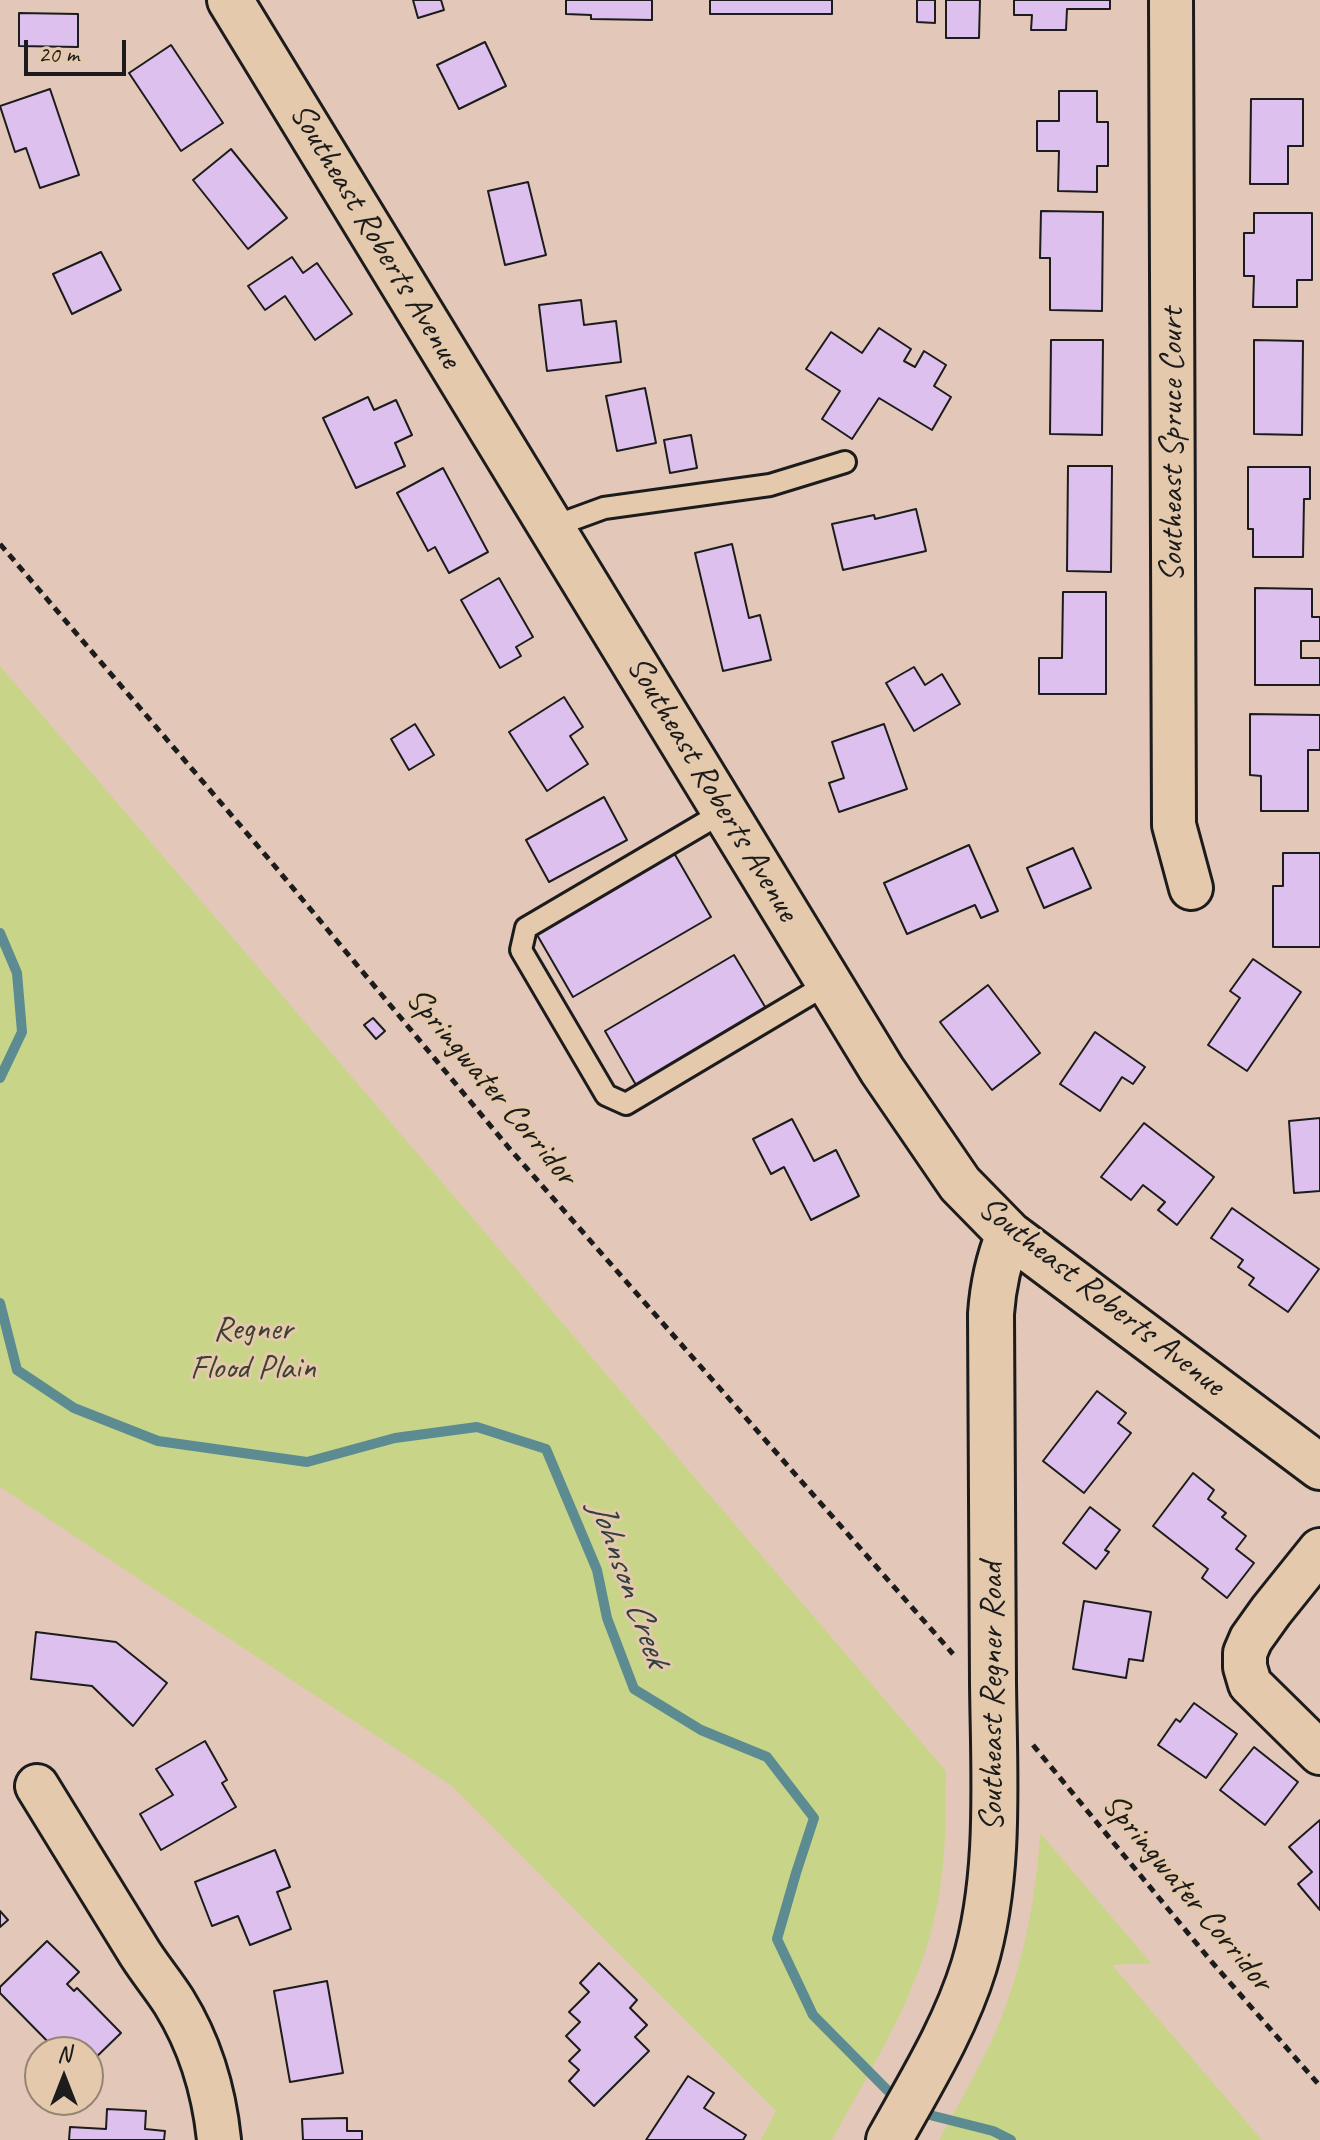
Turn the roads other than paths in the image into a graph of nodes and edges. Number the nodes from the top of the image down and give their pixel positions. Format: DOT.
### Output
graph roads {
  1 [pos="230,0"];
  2 [pos="1171,0"];
  3 [pos="845,462"];
  4 [pos="552,527"];
  5 [pos="725,811"];
  6 [pos="1191,888"];
  7 [pos="829,983"];
  8 [pos="1009,1234"];
  9 [pos="1320,1467"];
  10 [pos="1320,1550"];
  11 [pos="1320,1753"];
  12 [pos="37,1786"];
  13 [pos="219,2140"];
  14 [pos="889,2140"];
  1 -- 4 [label="street, Southeast Roberts Avenue"];
  2 -- 6 [label="street, Southeast Spruce Court"];
  3 -- 4 [label="lane"];
  4 -- 5 [label="street, Southeast Roberts Avenue"];
  5 -- 7 [label="street, Southeast Roberts Avenue"];
  5 -- 7 [label="lane"];
  7 -- 8 [label="street, Southeast Roberts Avenue"];
  8 -- 9 [label="street, Southeast Roberts Avenue"];
  8 -- 14 [label="street, Southeast Regner Road"];
  10 -- 11 [label="street"];
  12 -- 13 [label="street"];
}
